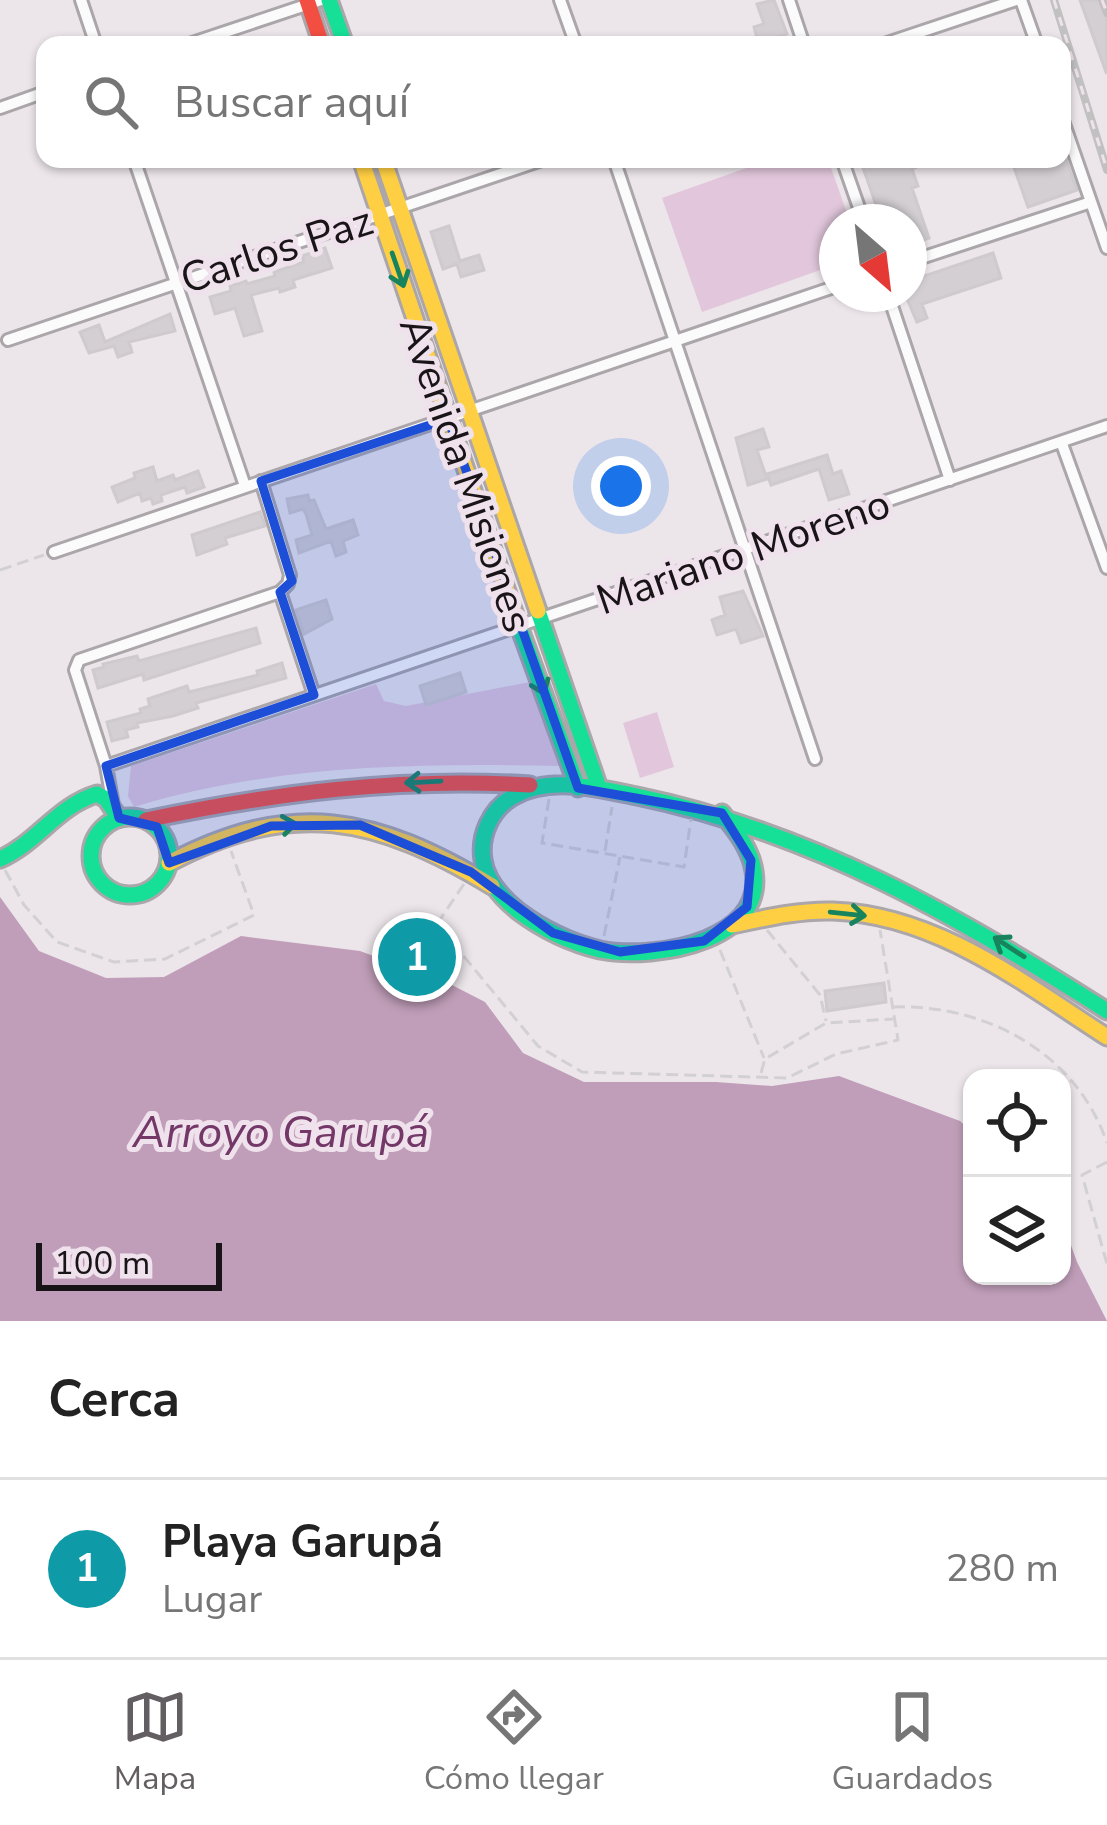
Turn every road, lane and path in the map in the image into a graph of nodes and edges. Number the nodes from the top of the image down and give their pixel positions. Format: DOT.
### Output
graph roads {
  1 [pos="81,0"];
  2 [pos="560,0"];
  3 [pos="789,0"];
  4 [pos="1018,0"];
  5 [pos="316,1"];
  6 [pos="93,36"];
  7 [pos="213,36"];
  8 [pos="321,36"];
  9 [pos="339,36"];
  10 [pos="572,36"];
  11 [pos="801,36"];
  12 [pos="908,36"];
  13 [pos="1032,36"];
  14 [pos="36,95"];
  15 [pos="0,108"];
  16 [pos="1071,144"];
  17 [pos="137,168"];
  18 [pos="364,168"];
  19 [pos="386,168"];
  20 [pos="518,168"];
  21 [pos="617,168"];
  22 [pos="845,168"];
  23 [pos="1091,202"];
  24 [pos="858,204"];
  25 [pos="400,208"];
  26 [pos="380,215"];
  27 [pos="1107,248"];
  28 [pos="927,256"];
  29 [pos="176,283"];
  30 [pos="819,292"];
  31 [pos="894,312"];
  32 [pos="8,340"];
  33 [pos="676,342"];
  34 [pos="469,412"];
  35 [pos="448,418"];
  36 [pos="1107,426"];
  37 [pos="1061,444"];
  38 [pos="950,480"];
  39 [pos="261,481"];
  40 [pos="244,486"];
  41 [pos="746,550"];
  42 [pos="54,552"];
  43 [pos="1107,568"];
  44 [pos="0,570"];
  45 [pos="280,592"];
  46 [pos="539,620"];
  47 [pos="519,627"];
  48 [pos="314,695"];
  49 [pos="815,759"];
  50 [pos="106,766"];
  51 [pos="545,786"];
  52 [pos="578,788"];
  53 [pos="606,790"];
  54 [pos="693,806"];
  55 [pos="116,813"];
  56 [pos="722,813"];
  57 [pos="146,820"];
  58 [pos="226,836"];
  59 [pos="605,852"];
  60 [pos="620,855"];
  61 [pos="0,861"];
  62 [pos="170,863"];
  63 [pos="471,872"];
  64 [pos="493,886"];
  65 [pos="878,917"];
  66 [pos="759,920"];
  67 [pos="732,925"];
  68 [pos="714,935"];
  69 [pos="602,950"];
  70 [pos="892,1007"];
  71 [pos="1107,1012"];
  72 [pos="894,1018"];
  73 [pos="826,1023"];
  74 [pos="1107,1037"];
  75 [pos="765,1059"];
  76 [pos="760,1077"];
  77 [pos="1107,1143"];
  78 [pos="1107,1162"];
  79 [pos="1107,1264"];
  1 -- 6 [label="street"];
  2 -- 10 [label="street"];
  3 -- 11 [label="street"];
  4 -- 12 [label="street"];
  4 -- 13 [label="street"];
  5 -- 7 [label="street"];
  5 -- 8 [label="main road"];
  5 -- 9 [label="main road"];
  14 -- 15 [label="street"];
  16 -- 23 [label="street"];
  17 -- 29 [label="street"];
  18 -- 26 [label="main road, Avenida Misiones"];
  19 -- 25 [label="main road, Avenida Misiones"];
  20 -- 25 [label="street, Carlos Paz"];
  21 -- 33 [label="street"];
  22 -- 24 [label="street"];
  23 -- 27 [label="street"];
  23 -- 28 [label="street"];
  25 -- 26 [label="street, Carlos Paz"];
  25 -- 34 [label="main road, Avenida Misiones"];
  26 -- 29 [label="street, Carlos Paz"];
  26 -- 35 [label="main road, Avenida Misiones, one-way"];
  29 -- 32 [label="street, Carlos Paz"];
  29 -- 40 [label="street"];
  30 -- 33 [label="street"];
  31 -- 38 [label="street"];
  33 -- 34 [label="street"];
  33 -- 41 [label="street"];
  34 -- 35 [label="street"];
  34 -- 46 [label="main road, Avenida Misiones"];
  35 -- 39 [label="street"];
  35 -- 47 [label="main road, Avenida Misiones"];
  36 -- 37 [label="street, Mariano Moreno"];
  37 -- 38 [label="street, Mariano Moreno"];
  37 -- 43 [label="street"];
  38 -- 41 [label="street, Mariano Moreno"];
  39 -- 40 [label="street"];
  39 -- 45 [label="street"];
  40 -- 42 [label="street"];
  41 -- 46 [label="street, Mariano Moreno"];
  41 -- 49 [label="street"];
  42 -- 44 [label="path"];
  45 -- 48 [label="street"];
  45 -- 50 [label="street"];
  46 -- 47 [label="street, Mariano Moreno"];
  46 -- 53 [label="main road, Avenida Misiones"];
  47 -- 48 [label="street, Mariano Moreno"];
  47 -- 52 [label="main road, Avenida Misiones, one-way"];
  48 -- 50 [label="street, Mariano Moreno"];
  50 -- 55 [label="street"];
  51 -- 52 [label="main road"];
  51 -- 57 [label="main road, one-way"];
  51 -- 59 [label="path"];
  51 -- 64 [label="main road"];
  52 -- 53 [label="main road"];
  53 -- 54 [label="main road"];
  53 -- 59 [label="path"];
  54 -- 56 [label="main road"];
  54 -- 60 [label="path"];
  55 -- 57 [label="main road"];
  55 -- 61 [label="main road"];
  55 -- 62 [label="main road"];
  56 -- 67 [label="main road"];
  71 -- 56 [label="main road, one-way"];
  57 -- 62 [label="main road"];
  58 -- 61 [label="path"];
  58 -- 62 [label="main road"];
  58 -- 63 [label="main road, one-way"];
  59 -- 60 [label="path"];
  60 -- 69 [label="path"];
  63 -- 64 [label="main road"];
  63 -- 76 [label="path"];
  64 -- 69 [label="main road"];
  66 -- 65 [label="main road, one-way"];
  65 -- 70 [label="path"];
  65 -- 74 [label="main road"];
  66 -- 67 [label="main road"];
  66 -- 73 [label="path"];
  67 -- 68 [label="main road"];
  68 -- 69 [label="main road"];
  68 -- 75 [label="path"];
  70 -- 72 [label="path"];
  70 -- 77 [label="path"];
  72 -- 73 [label="path"];
  72 -- 76 [label="path"];
  73 -- 75 [label="path"];
  75 -- 76 [label="path"];
  78 -- 79 [label="path"];
}
